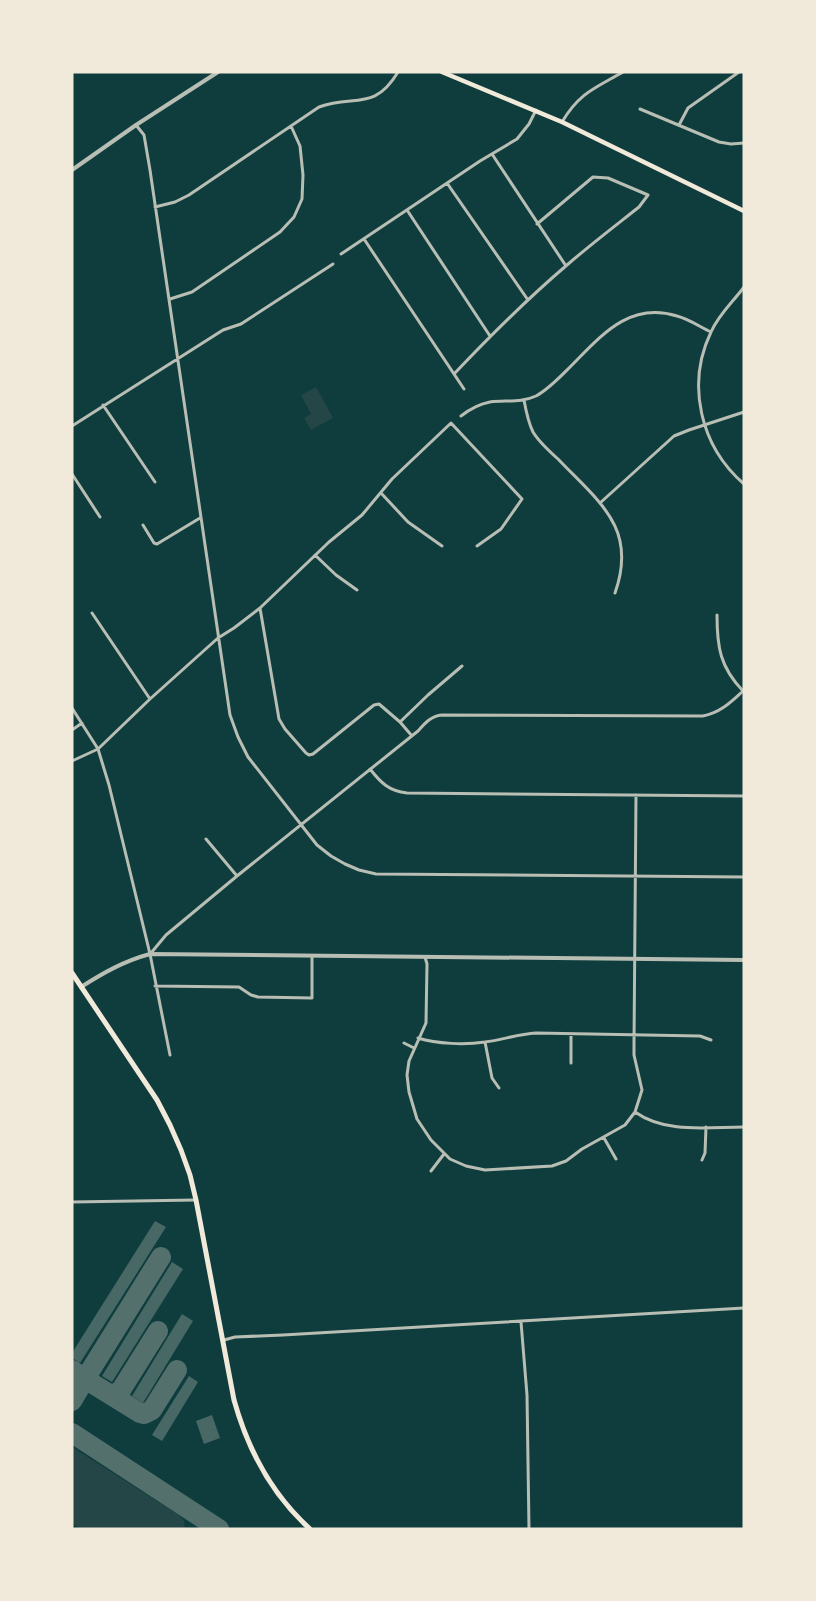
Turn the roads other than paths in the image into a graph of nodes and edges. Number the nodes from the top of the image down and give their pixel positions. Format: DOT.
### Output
graph roads {
  1 [pos="218,72"];
  2 [pos="399,72"];
  3 [pos="442,72"];
  4 [pos="623,72"];
  5 [pos="738,72"];
  6 [pos="640,109"];
  7 [pos="536,110"];
  8 [pos="562,122"];
  9 [pos="136,125"];
  10 [pos="679,125"];
  11 [pos="291,126"];
  12 [pos="744,142"];
  13 [pos="492,154"];
  14 [pos="72,170"];
  15 [pos="447,183"];
  16 [pos="155,207"];
  17 [pos="407,210"];
  18 [pos="744,211"];
  19 [pos="537,224"];
  20 [pos="364,239"];
  21 [pos="341,254"];
  22 [pos="333,264"];
  23 [pos="566,266"];
  24 [pos="744,287"];
  25 [pos="170,299"];
  26 [pos="529,300"];
  27 [pos="711,332"];
  28 [pos="490,336"];
  29 [pos="177,358"];
  30 [pos="454,374"];
  31 [pos="464,388"];
  32 [pos="524,400"];
  33 [pos="103,405"];
  34 [pos="744,412"];
  35 [pos="461,416"];
  36 [pos="705,425"];
  37 [pos="72,426"];
  38 [pos="72,474"];
  39 [pos="154,482"];
  40 [pos="744,484"];
  41 [pos="381,493"];
  42 [pos="600,503"];
  43 [pos="100,516"];
  44 [pos="200,518"];
  45 [pos="143,525"];
  46 [pos="442,546"];
  47 [pos="477,546"];
  48 [pos="315,555"];
  49 [pos="357,590"];
  50 [pos="615,594"];
  51 [pos="260,608"];
  52 [pos="92,613"];
  53 [pos="717,615"];
  54 [pos="218,638"];
  55 [pos="462,666"];
  56 [pos="743,691"];
  57 [pos="150,699"];
  58 [pos="72,708"];
  59 [pos="400,722"];
  60 [pos="82,723"];
  61 [pos="72,730"];
  62 [pos="412,736"];
  63 [pos="98,749"];
  64 [pos="72,761"];
  65 [pos="370,769"];
  66 [pos="636,795"];
  67 [pos="744,796"];
  68 [pos="300,825"];
  69 [pos="206,839"];
  70 [pos="237,876"];
  71 [pos="636,877"];
  72 [pos="744,878"];
  73 [pos="150,954"];
  74 [pos="312,956"];
  75 [pos="425,957"];
  76 [pos="635,958"];
  77 [pos="744,960"];
  78 [pos="72,973"];
  79 [pos="155,986"];
  80 [pos="81,987"];
  81 [pos="571,1034"];
  82 [pos="634,1034"];
  83 [pos="418,1038"];
  84 [pos="711,1040"];
  85 [pos="485,1042"];
  86 [pos="404,1043"];
  87 [pos="414,1048"];
  88 [pos="170,1054"];
  89 [pos="571,1063"];
  90 [pos="499,1088"];
  91 [pos="635,1112"];
  92 [pos="706,1127"];
  93 [pos="744,1127"];
  94 [pos="604,1138"];
  95 [pos="444,1154"];
  96 [pos="616,1159"];
  97 [pos="702,1160"];
  98 [pos="431,1171"];
  99 [pos="196,1200"];
  100 [pos="72,1203"];
  101 [pos="744,1308"];
  102 [pos="521,1322"];
  103 [pos="222,1340"];
  104 [pos="310,1529"];
  105 [pos="530,1529"];
  1 -- 9 [label="street"];
  2 -- 11 [label="street"];
  3 -- 7 [label="main road"];
  4 -- 8 [label="street"];
  5 -- 10 [label="street"];
  6 -- 10 [label="street"];
  7 -- 8 [label="main road"];
  7 -- 13 [label="street"];
  8 -- 18 [label="main road"];
  9 -- 14 [label="street"];
  9 -- 16 [label="street"];
  10 -- 12 [label="street"];
  11 -- 16 [label="street"];
  11 -- 25 [label="street"];
  13 -- 15 [label="street"];
  13 -- 19 [label="street"];
  15 -- 17 [label="street"];
  15 -- 26 [label="street"];
  16 -- 25 [label="street"];
  17 -- 20 [label="street"];
  17 -- 28 [label="street"];
  19 -- 23 [label="street"];
  19 -- 23 [label="street"];
  20 -- 21 [label="street"];
  20 -- 30 [label="street"];
  22 -- 29 [label="street"];
  23 -- 26 [label="street"];
  24 -- 27 [label="street"];
  25 -- 29 [label="street"];
  26 -- 28 [label="street"];
  27 -- 32 [label="street"];
  27 -- 36 [label="street"];
  28 -- 30 [label="street"];
  29 -- 33 [label="street"];
  29 -- 44 [label="street"];
  30 -- 31 [label="street"];
  32 -- 35 [label="street"];
  32 -- 42 [label="street"];
  33 -- 37 [label="street"];
  33 -- 39 [label="street"];
  34 -- 36 [label="street"];
  36 -- 40 [label="street"];
  36 -- 42 [label="street"];
  38 -- 43 [label="street"];
  41 -- 46 [label="street"];
  41 -- 47 [label="street"];
  41 -- 48 [label="street"];
  42 -- 50 [label="street"];
  44 -- 45 [label="street"];
  44 -- 54 [label="street"];
  48 -- 49 [label="street"];
  48 -- 51 [label="street"];
  51 -- 54 [label="street"];
  51 -- 59 [label="street"];
  52 -- 57 [label="street"];
  53 -- 56 [label="street"];
  54 -- 57 [label="street"];
  54 -- 68 [label="street"];
  55 -- 59 [label="street"];
  56 -- 62 [label="street"];
  57 -- 63 [label="street"];
  58 -- 60 [label="street"];
  59 -- 62 [label="street"];
  60 -- 61 [label="street"];
  60 -- 63 [label="street"];
  62 -- 65 [label="street"];
  63 -- 64 [label="street"];
  63 -- 73 [label="street"];
  65 -- 66 [label="street"];
  65 -- 68 [label="street"];
  66 -- 67 [label="street"];
  66 -- 71 [label="street"];
  68 -- 70 [label="street"];
  68 -- 71 [label="street"];
  69 -- 70 [label="street"];
  70 -- 73 [label="street"];
  71 -- 72 [label="street"];
  71 -- 76 [label="street"];
  73 -- 74 [label="street"];
  73 -- 79 [label="street"];
  73 -- 80 [label="street"];
  74 -- 75 [label="street"];
  74 -- 79 [label="street"];
  75 -- 76 [label="street"];
  75 -- 83 [label="street"];
  76 -- 77 [label="street"];
  76 -- 82 [label="street"];
  78 -- 80 [label="main road"];
  79 -- 88 [label="street"];
  80 -- 99 [label="main road"];
  81 -- 82 [label="street"];
  81 -- 85 [label="street"];
  81 -- 89 [label="street"];
  82 -- 84 [label="street"];
  82 -- 91 [label="street"];
  83 -- 85 [label="street"];
  83 -- 87 [label="street"];
  85 -- 90 [label="street"];
  86 -- 87 [label="street"];
  87 -- 95 [label="street"];
  91 -- 92 [label="street"];
  91 -- 94 [label="street"];
  92 -- 93 [label="street"];
  92 -- 97 [label="street"];
  94 -- 95 [label="street"];
  94 -- 96 [label="street"];
  95 -- 98 [label="street"];
  99 -- 100 [label="street"];
  99 -- 103 [label="main road"];
  101 -- 102 [label="street"];
  102 -- 103 [label="street"];
  102 -- 105 [label="street"];
  103 -- 104 [label="main road"];
}
